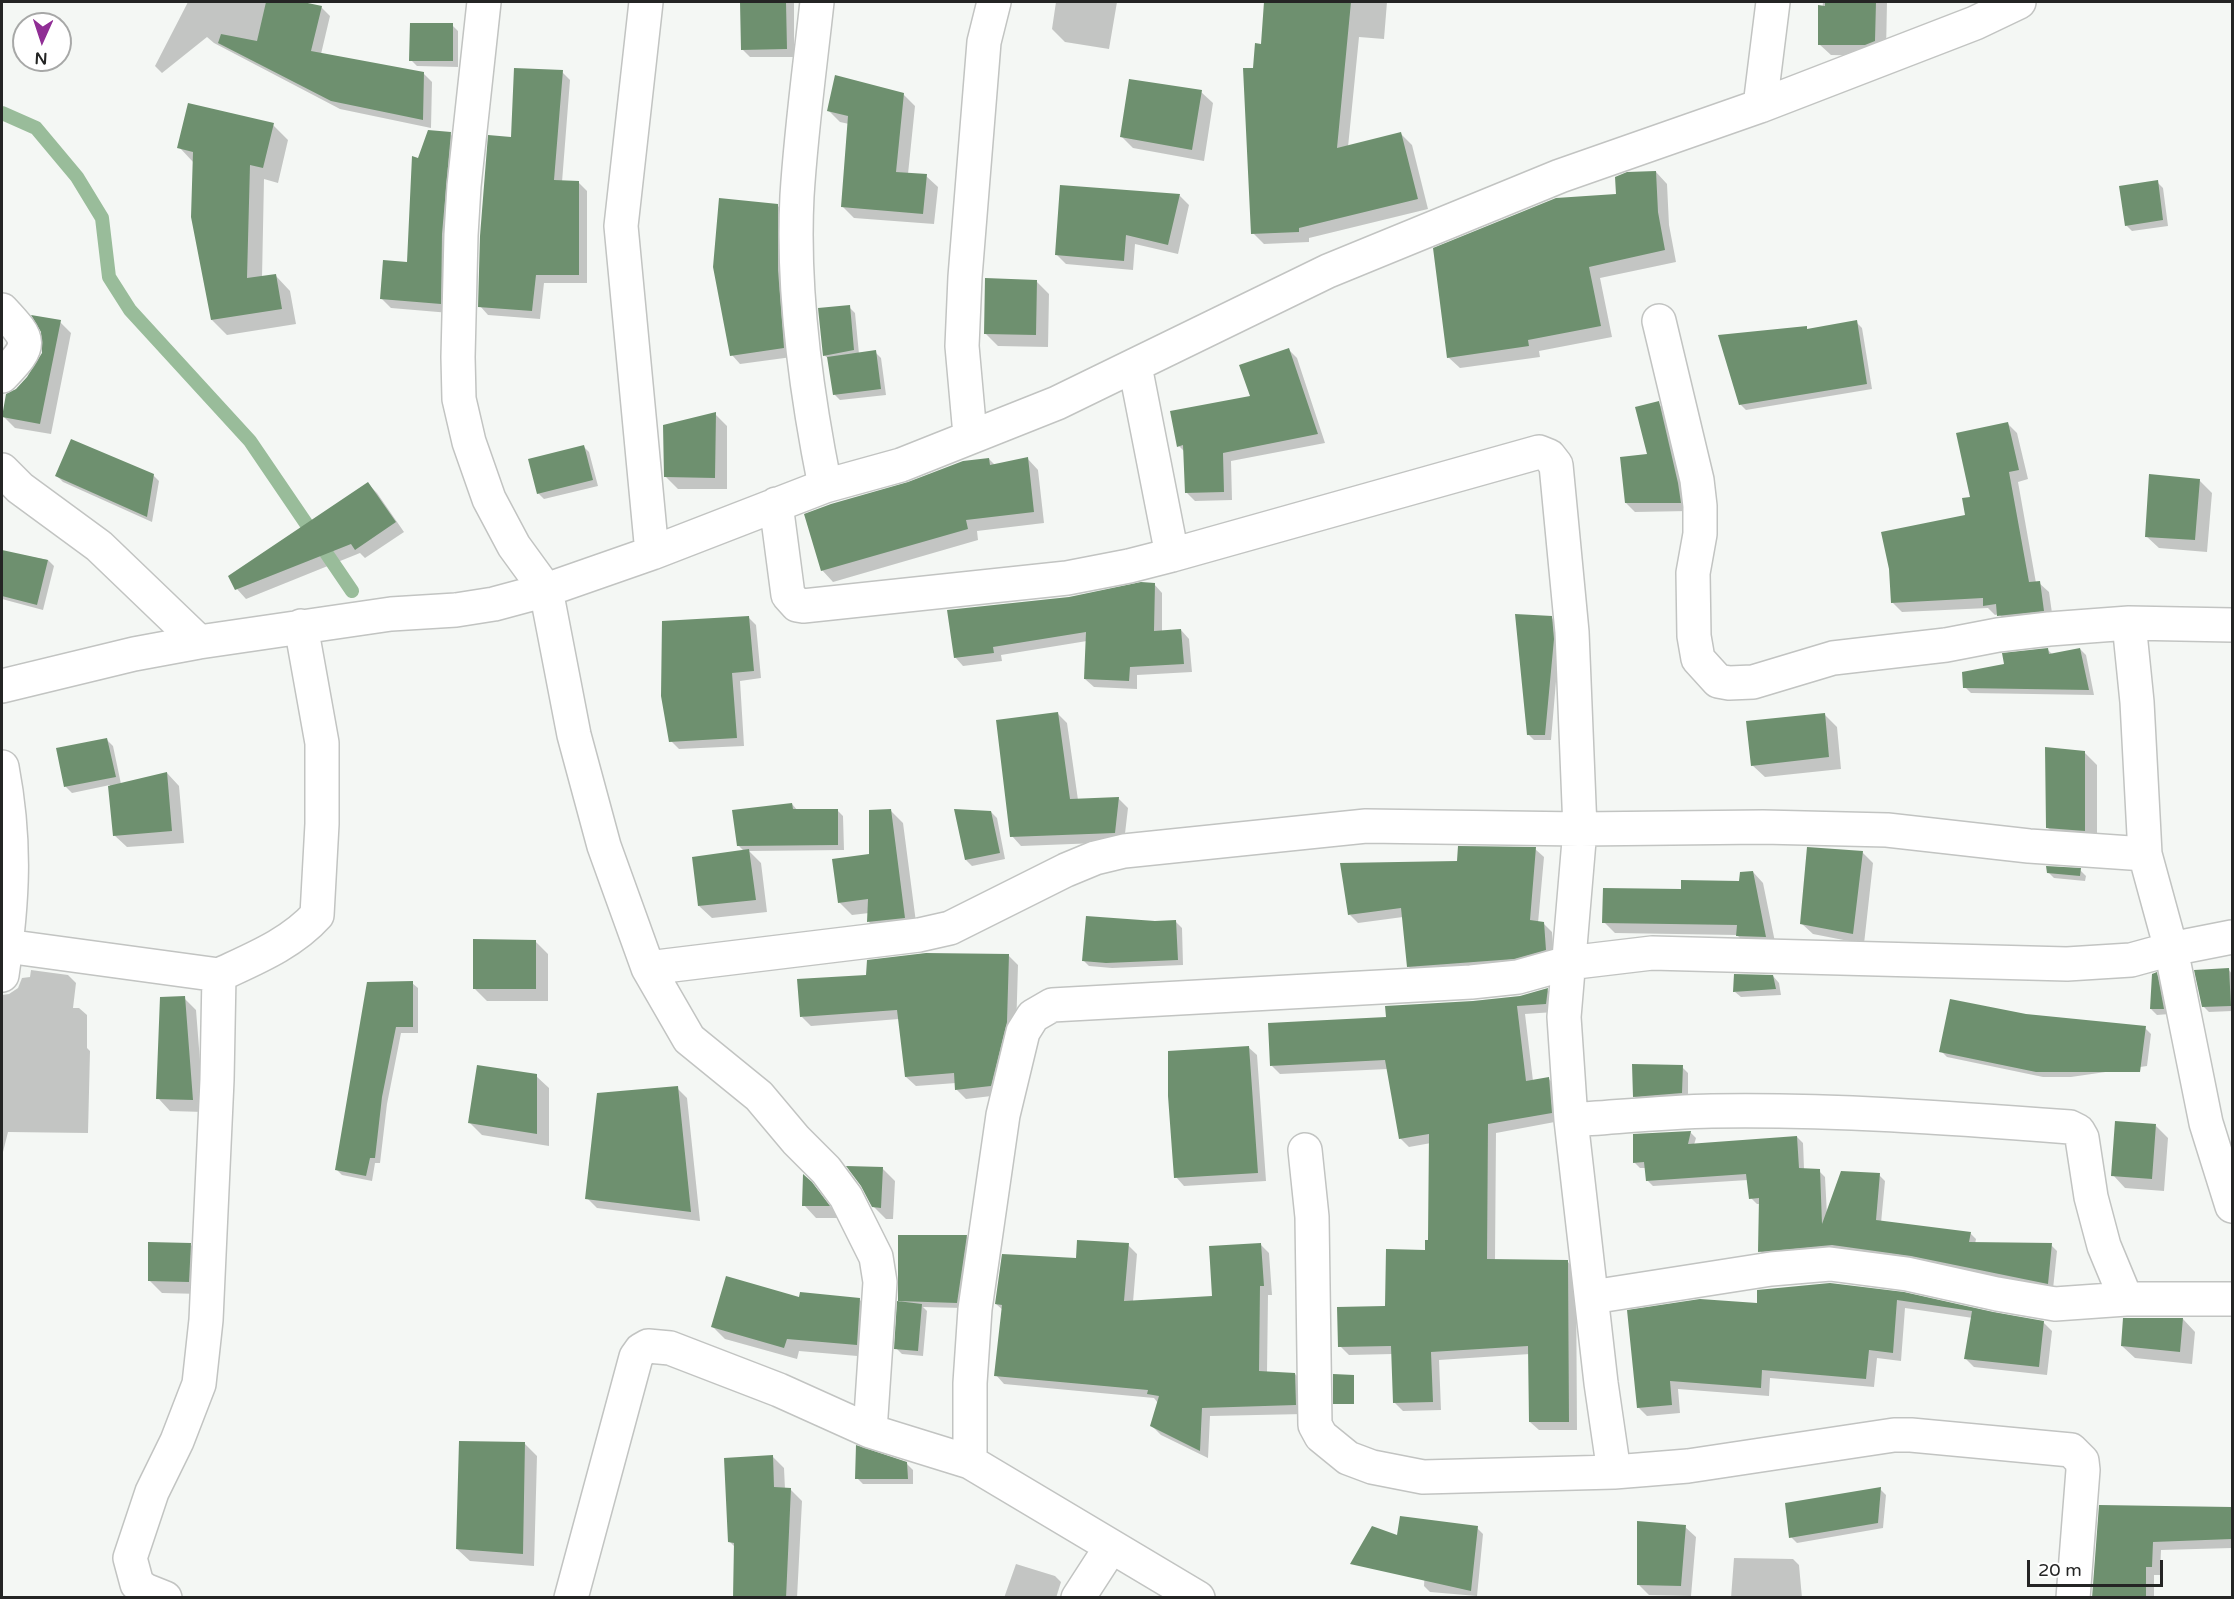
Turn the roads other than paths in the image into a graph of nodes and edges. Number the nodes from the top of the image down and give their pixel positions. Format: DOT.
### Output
graph roads {
  1 [pos="484,2"];
  2 [pos="646,2"];
  3 [pos="817,2"];
  4 [pos="994,2"];
  5 [pos="1773,2"];
  6 [pos="2019,2"];
  7 [pos="1760,106"];
  8 [pos="2,310"];
  9 [pos="1659,321"];
  10 [pos="1135,366"];
  11 [pos="2,376"];
  12 [pos="970,435"];
  13 [pos="2,470"];
  14 [pos="825,486"];
  15 [pos="776,504"];
  16 [pos="652,553"];
  17 [pos="1172,555"];
  18 [pos="546,590"];
  19 [pos="2129,623"];
  20 [pos="2232,625"];
  21 [pos="301,626"];
  22 [pos="199,642"];
  23 [pos="2,686"];
  24 [pos="2,767"];
  25 [pos="1580,829"];
  26 [pos="2145,854"];
  27 [pos="2232,937"];
  28 [pos="2171,949"];
  29 [pos="4,960"];
  30 [pos="1568,963"];
  31 [pos="648,968"];
  32 [pos="219,975"];
  33 [pos="1571,1120"];
  34 [pos="1305,1150"];
  35 [pos="2232,1206"];
  36 [pos="1592,1297"];
  37 [pos="2126,1299"];
  38 [pos="2232,1299"];
  39 [pos="870,1431"];
  40 [pos="970,1462"];
  41 [pos="1614,1472"];
  42 [pos="1111,1547"];
  43 [pos="165,1598"];
  44 [pos="571,1598"];
  45 [pos="1077,1598"];
  46 [pos="1198,1598"];
  47 [pos="2073,1598"];
  1 -- 18 [label="street"];
  2 -- 16 [label="street"];
  3 -- 14 [label="street"];
  4 -- 12 [label="street"];
  5 -- 7 [label="street"];
  6 -- 7 [label="street"];
  7 -- 10 [label="street"];
  8 -- 11 [label="street"];
  9 -- 19 [label="street"];
  10 -- 12 [label="street"];
  10 -- 17 [label="street"];
  12 -- 14 [label="street"];
  13 -- 22 [label="street"];
  14 -- 15 [label="street"];
  15 -- 16 [label="street"];
  15 -- 17 [label="street"];
  16 -- 18 [label="street"];
  17 -- 25 [label="street"];
  18 -- 21 [label="street"];
  18 -- 31 [label="street"];
  19 -- 20 [label="street"];
  19 -- 26 [label="street"];
  21 -- 22 [label="street"];
  21 -- 32 [label="street"];
  22 -- 23 [label="street"];
  24 -- 29 [label="street"];
  25 -- 26 [label="street"];
  25 -- 30 [label="street"];
  25 -- 31 [label="street"];
  26 -- 28 [label="street"];
  27 -- 28 [label="street"];
  28 -- 30 [label="street"];
  28 -- 35 [label="street"];
  29 -- 32 [label="street"];
  30 -- 33 [label="street"];
  30 -- 40 [label="street"];
  31 -- 39 [label="street"];
  32 -- 43 [label="street"];
  33 -- 36 [label="street"];
  33 -- 37 [label="street"];
  34 -- 41 [label="street"];
  36 -- 37 [label="street"];
  36 -- 41 [label="street"];
  37 -- 38 [label="street"];
  39 -- 40 [label="street"];
  39 -- 44 [label="street"];
  40 -- 42 [label="street"];
  41 -- 47 [label="street"];
  42 -- 45 [label="street"];
  42 -- 46 [label="street"];
}
